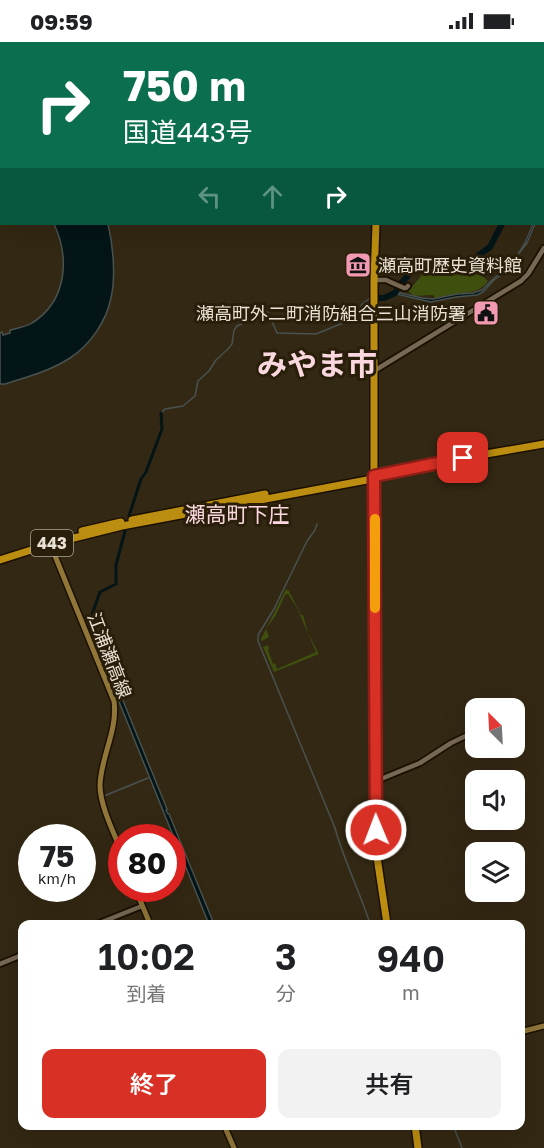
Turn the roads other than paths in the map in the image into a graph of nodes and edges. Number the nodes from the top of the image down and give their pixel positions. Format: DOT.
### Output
graph roads {
  1 [pos="376,225"];
  2 [pos="544,248"];
  3 [pos="374,280"];
  4 [pos="408,286"];
  5 [pos="374,371"];
  6 [pos="544,444"];
  7 [pos="374,476"];
  8 [pos="50,542"];
  9 [pos="0,558"];
  10 [pos="465,736"];
  11 [pos="376,781"];
  12 [pos="111,824"];
  13 [pos="140,902"];
  14 [pos="142,906"];
  15 [pos="107,920"];
  16 [pos="148,920"];
  17 [pos="386,920"];
  18 [pos="18,957"];
  19 [pos="0,964"];
  20 [pos="544,1026"];
  21 [pos="525,1031"];
  22 [pos="226,1130"];
  23 [pos="416,1130"];
  24 [pos="234,1148"];
  25 [pos="418,1148"];
  1 -- 3 [label="highway"];
  2 -- 5 [label="street"];
  3 -- 4 [label="street"];
  3 -- 5 [label="highway"];
  5 -- 7 [label="highway"];
  6 -- 7 [label="highway, 443"];
  7 -- 8 [label="highway, 443"];
  7 -- 11 [label="highway"];
  8 -- 9 [label="highway, 443"];
  8 -- 12 [label="main road, 江浦瀬高線"];
  10 -- 11 [label="street"];
  11 -- 17 [label="highway"];
  13 -- 14 [label="main road"];
  14 -- 15 [label="street"];
  14 -- 16 [label="main road"];
  18 -- 19 [label="street"];
  20 -- 21 [label="main road"];
  22 -- 24 [label="main road"];
  23 -- 25 [label="highway"];
}
